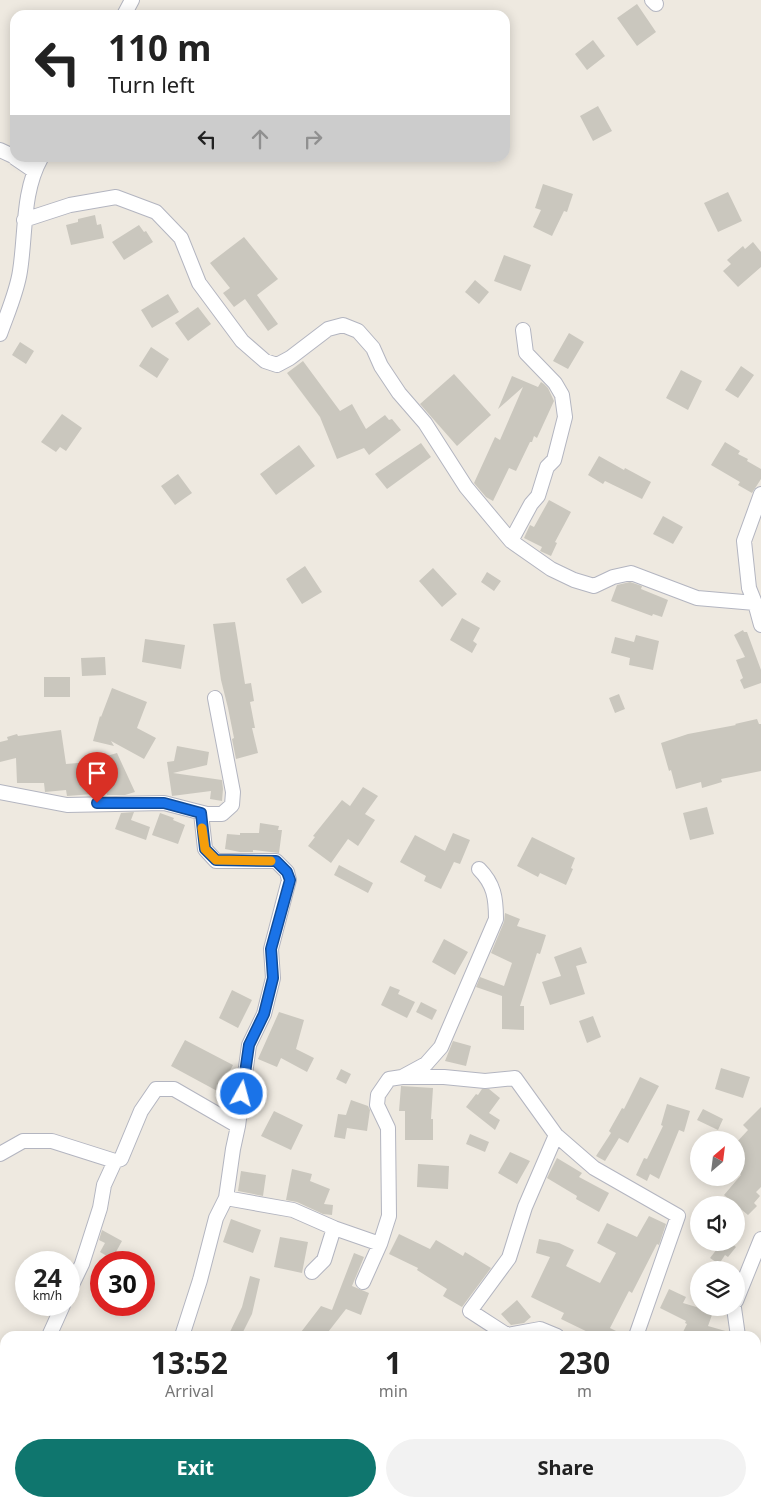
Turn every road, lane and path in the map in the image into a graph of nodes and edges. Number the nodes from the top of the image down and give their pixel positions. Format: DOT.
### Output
graph roads {
  1 [pos="22,162"];
  2 [pos="40,162"];
  3 [pos="34,171"];
  4 [pos="24,220"];
  5 [pos="523,330"];
  6 [pos="0,334"];
  7 [pos="761,494"];
  8 [pos="511,541"];
  9 [pos="755,603"];
  10 [pos="761,625"];
  11 [pos="215,698"];
  12 [pos="0,792"];
  13 [pos="201,813"];
  14 [pos="479,869"];
  15 [pos="402,1077"];
  16 [pos="238,1126"];
  17 [pos="556,1135"];
  18 [pos="0,1154"];
  19 [pos="116,1162"];
  20 [pos="226,1198"];
  21 [pos="334,1228"];
  22 [pos="761,1239"];
  23 [pos="380,1244"];
  24 [pos="80,1268"];
  25 [pos="312,1272"];
  26 [pos="745,1279"];
  27 [pos="363,1282"];
  28 [pos="57,1316"];
  29 [pos="735,1316"];
  30 [pos="51,1331"];
  31 [pos="184,1331"];
  32 [pos="500,1331"];
  33 [pos="531,1331"];
  34 [pos="545,1331"];
  35 [pos="638,1331"];
  36 [pos="737,1331"];
  1 -- 3 [label="street"];
  2 -- 3 [label="street"];
  3 -- 4 [label="street"];
  4 -- 6 [label="street"];
  4 -- 8 [label="street"];
  5 -- 8 [label="street"];
  7 -- 9 [label="street"];
  8 -- 9 [label="street"];
  9 -- 10 [label="street"];
  11 -- 13 [label="street"];
  12 -- 13 [label="street"];
  13 -- 16 [label="street"];
  14 -- 15 [label="street"];
  15 -- 17 [label="street"];
  15 -- 23 [label="street"];
  16 -- 19 [label="street"];
  16 -- 20 [label="street"];
  17 -- 32 [label="street"];
  17 -- 35 [label="street"];
  18 -- 19 [label="street"];
  19 -- 24 [label="street"];
  20 -- 21 [label="street"];
  20 -- 31 [label="street"];
  21 -- 23 [label="street"];
  21 -- 25 [label="street"];
  22 -- 26 [label="street"];
  23 -- 27 [label="street"];
  28 -- 30 [label="street"];
  29 -- 36 [label="street"];
  33 -- 34 [label="street"];
}
